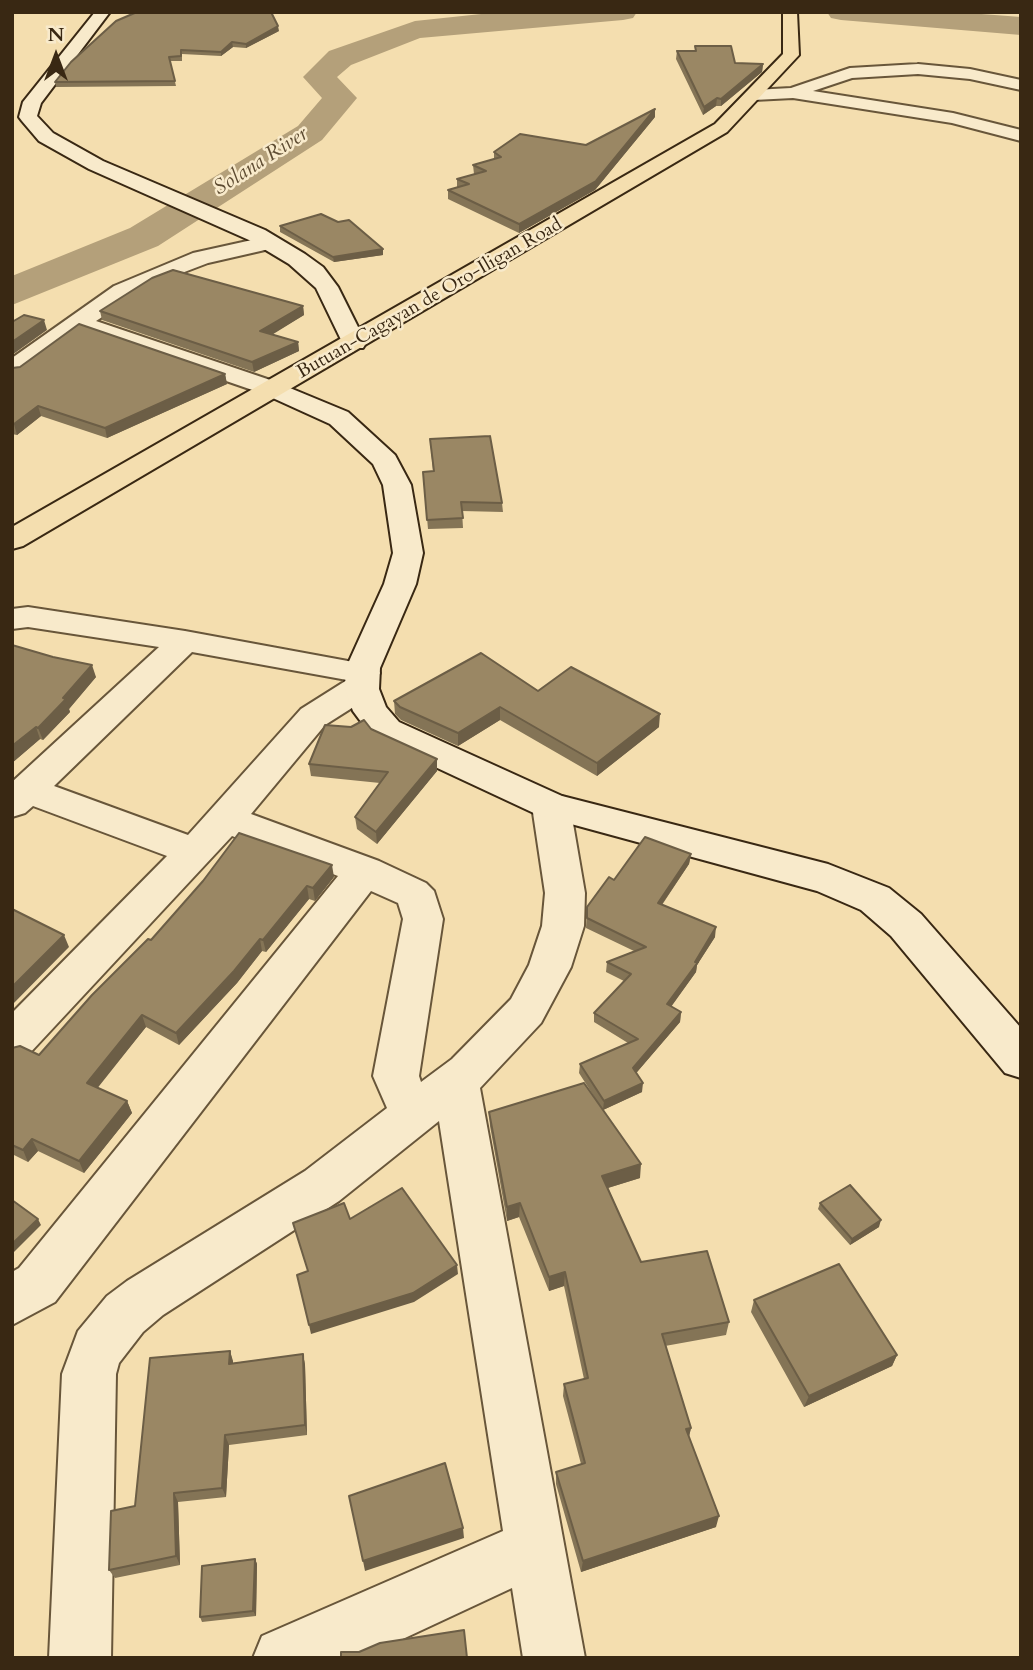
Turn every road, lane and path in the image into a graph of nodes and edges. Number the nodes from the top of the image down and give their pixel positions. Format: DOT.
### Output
graph roads {
  1 [pos="103,12"];
  2 [pos="790,12"];
  3 [pos="1021,85"];
  4 [pos="793,93"];
  5 [pos="754,95"];
  6 [pos="1021,136"];
  7 [pos="263,239"];
  8 [pos="80,323"];
  9 [pos="354,343"];
  10 [pos="12,370"];
  11 [pos="273,389"];
  12 [pos="12,540"];
  13 [pos="12,619"];
  14 [pos="185,641"];
  15 [pos="363,680"];
  16 [pos="20,797"];
  17 [pos="551,806"];
  18 [pos="226,819"];
  19 [pos="195,852"];
  20 [pos="365,871"];
  21 [pos="12,1042"];
  22 [pos="1021,1060"];
  23 [pos="436,1097"];
  24 [pos="12,1300"];
  25 [pos="536,1547"];
  26 [pos="80,1658"];
  27 [pos="284,1658"];
  28 [pos="554,1658"];
  1 -- 7 [label="street"];
  2 -- 5 [label="highway, Butuan-Cagayan de Oro-Iligan Road"];
  3 -- 4 [label="street"];
  4 -- 5 [label="street"];
  4 -- 6 [label="street"];
  5 -- 9 [label="highway, Butuan-Cagayan de Oro-Iligan Road"];
  7 -- 8 [label="street"];
  7 -- 9 [label="street"];
  8 -- 10 [label="street"];
  8 -- 11 [label="street"];
  9 -- 11 [label="highway, Butuan-Cagayan de Oro-Iligan Road"];
  11 -- 12 [label="highway, Butuan-Cagayan de Oro-Iligan Road"];
  11 -- 15 [label="street"];
  13 -- 14 [label="street"];
  14 -- 15 [label="street"];
  14 -- 16 [label="street"];
  15 -- 17 [label="street"];
  15 -- 18 [label="street"];
  16 -- 19 [label="street"];
  17 -- 22 [label="street"];
  17 -- 23 [label="street"];
  18 -- 19 [label="street"];
  18 -- 20 [label="street"];
  19 -- 21 [label="street"];
  20 -- 23 [label="street"];
  20 -- 24 [label="street"];
  23 -- 25 [label="street"];
  23 -- 26 [label="street"];
  25 -- 27 [label="street"];
  25 -- 28 [label="street"];
}
